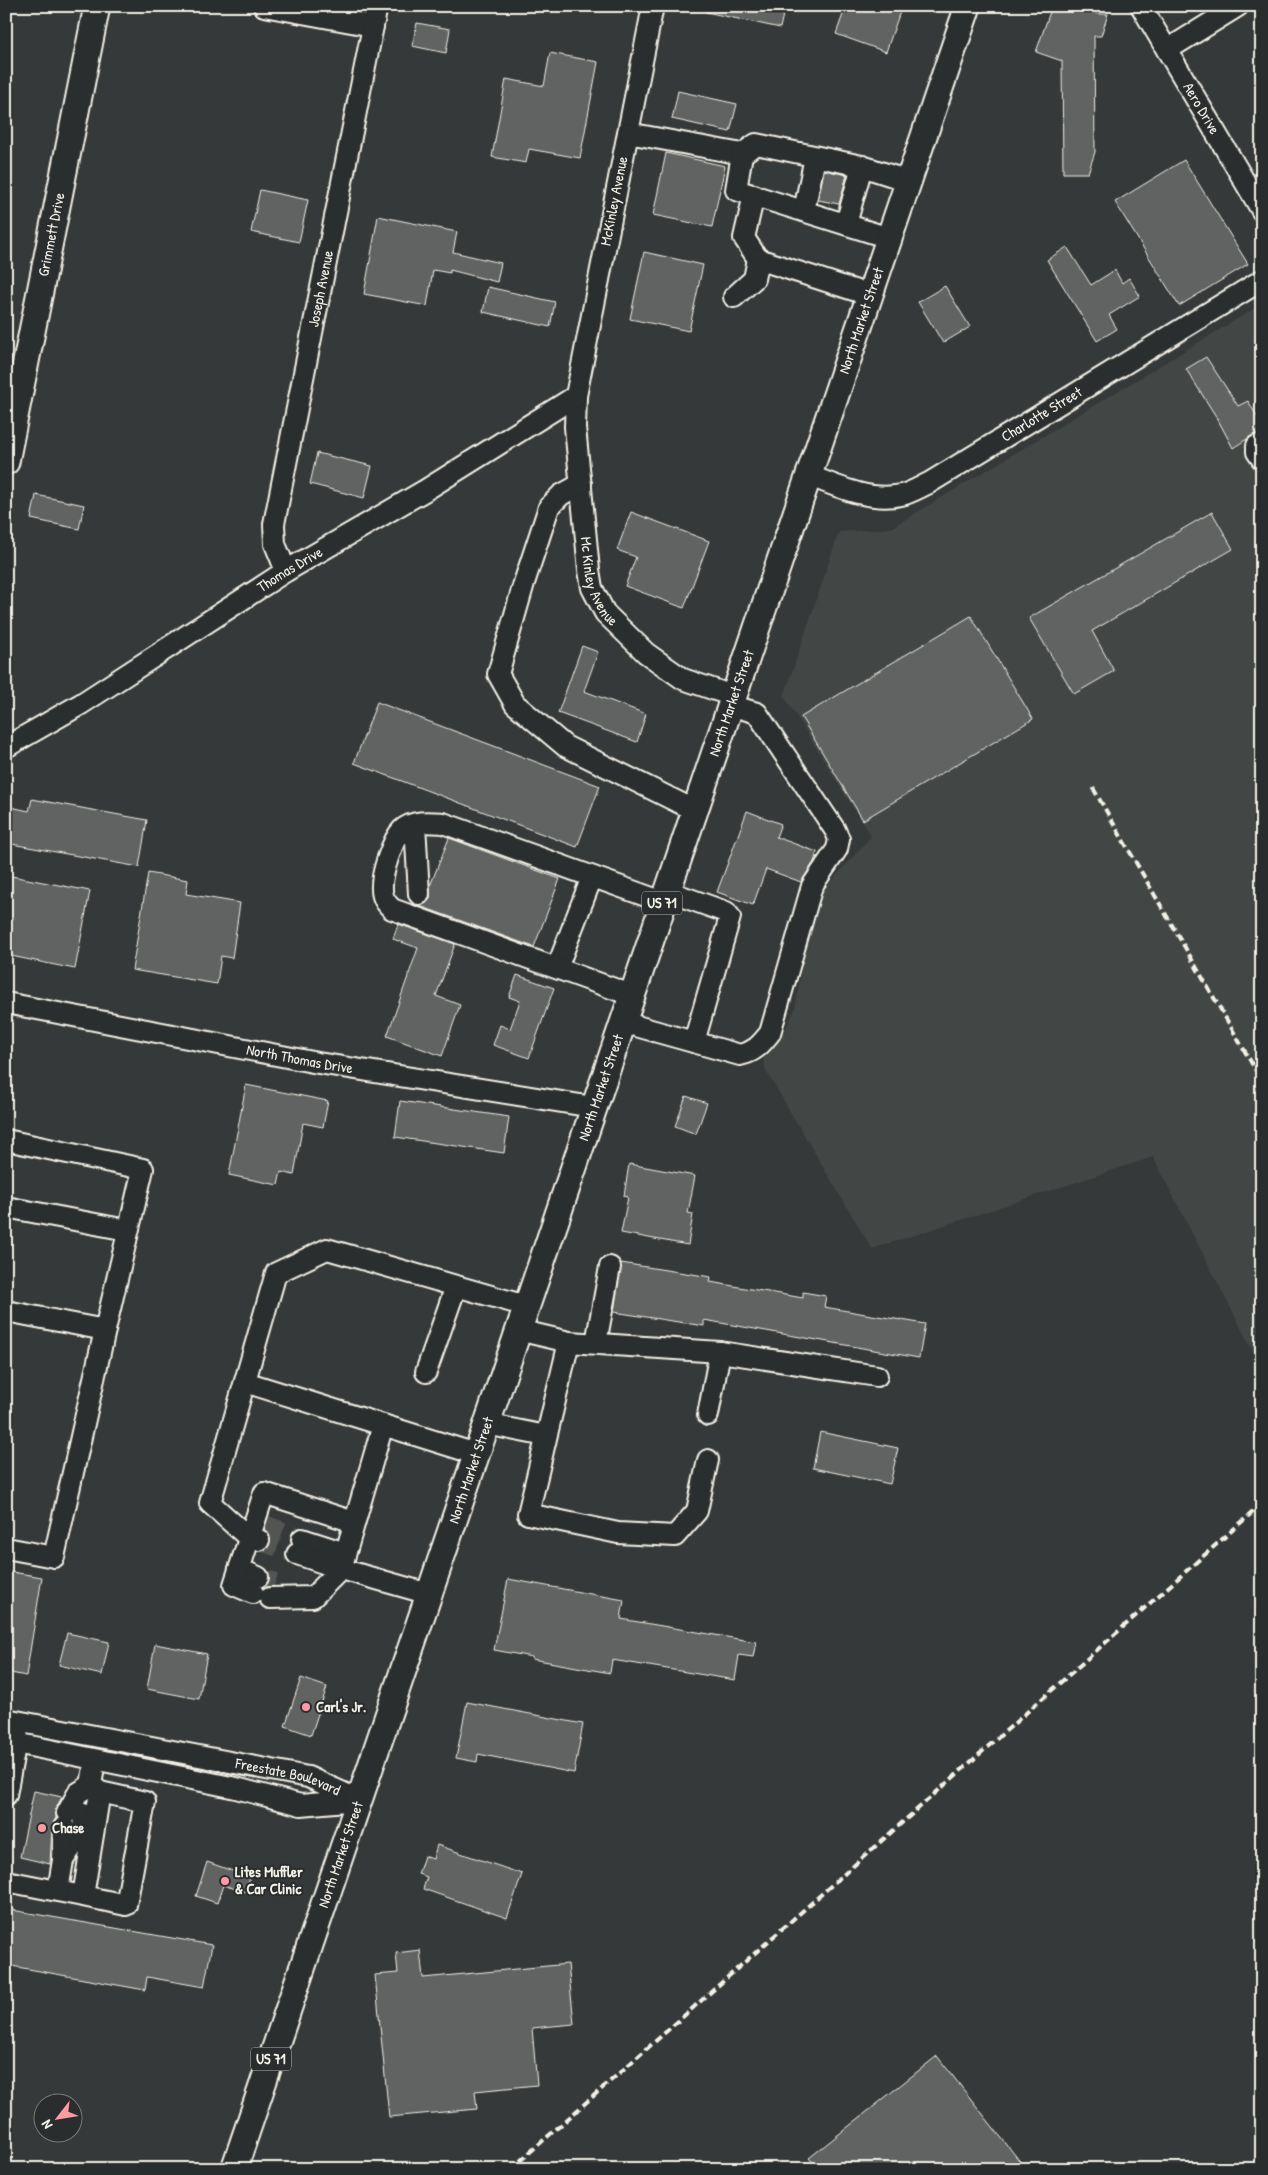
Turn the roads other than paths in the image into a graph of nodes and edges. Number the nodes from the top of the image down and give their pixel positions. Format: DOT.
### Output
graph roads {
  1 [pos="97,6"];
  2 [pos="264,6"];
  3 [pos="377,6"];
  4 [pos="653,6"];
  5 [pos="968,6"];
  6 [pos="1141,6"];
  7 [pos="1238,6"];
  8 [pos="373,26"];
  9 [pos="1167,50"];
  10 [pos="628,133"];
  11 [pos="742,154"];
  12 [pos="815,157"];
  13 [pos="862,166"];
  14 [pos="908,181"];
  15 [pos="754,195"];
  16 [pos="804,211"];
  17 [pos="1262,211"];
  18 [pos="846,224"];
  19 [pos="888,238"];
  20 [pos="758,259"];
  21 [pos="1262,280"];
  22 [pos="869,295"];
  23 [pos="734,297"];
  24 [pos="576,396"];
  25 [pos="1262,444"];
  26 [pos="1262,460"];
  27 [pos="6,462"];
  28 [pos="808,475"];
  29 [pos="581,484"];
  30 [pos="286,571"];
  31 [pos="731,701"];
  32 [pos="6,747"];
  33 [pos="694,810"];
  34 [pos="415,824"];
  35 [pos="592,877"];
  36 [pos="419,894"];
  37 [pos="665,897"];
  38 [pos="557,968"];
  39 [pos="631,995"];
  40 [pos="6,1003"];
  41 [pos="622,1022"];
  42 [pos="694,1042"];
  43 [pos="593,1107"];
  44 [pos="6,1140"];
  45 [pos="6,1207"];
  46 [pos="127,1230"];
  47 [pos="610,1267"];
  48 [pos="456,1286"];
  49 [pos="526,1306"];
  50 [pos="6,1312"];
  51 [pos="105,1330"];
  52 [pos="518,1330"];
  53 [pos="569,1342"];
  54 [pos="596,1343"];
  55 [pos="720,1352"];
  56 [pos="426,1372"];
  57 [pos="877,1376"];
  58 [pos="245,1382"];
  59 [pos="708,1415"];
  60 [pos="486,1424"];
  61 [pos="383,1426"];
  62 [pos="546,1436"];
  63 [pos="476,1454"];
  64 [pos="708,1460"];
  65 [pos="354,1522"];
  66 [pos="257,1531"];
  67 [pos="299,1546"];
  68 [pos="6,1548"];
  69 [pos="343,1561"];
  70 [pos="429,1594"];
  71 [pos="13,1720"];
  72 [pos="100,1737"];
  73 [pos="11,1742"];
  74 [pos="96,1759"];
  75 [pos="90,1790"];
  76 [pos="6,1795"];
  77 [pos="359,1800"];
  78 [pos="63,1860"];
  79 [pos="6,1881"];
  80 [pos="58,1891"];
  81 [pos="83,1896"];
  82 [pos="234,2169"];
  1 -- 27 [label="main road, Grimmett Drive"];
  2 -- 8 [label="street"];
  3 -- 8 [label="street, Joseph Avenue"];
  4 -- 10 [label="street, McKinley Avenue"];
  5 -- 14 [label="main road, North Market Street / US 71"];
  6 -- 9 [label="street, Aero Drive"];
  7 -- 9 [label="street"];
  8 -- 30 [label="street, Joseph Avenue"];
  9 -- 17 [label="street, Aero Drive"];
  10 -- 11 [label="street"];
  10 -- 24 [label="street, McKinley Avenue"];
  11 -- 12 [label="street"];
  11 -- 15 [label="street"];
  12 -- 13 [label="street"];
  12 -- 16 [label="street"];
  13 -- 14 [label="street"];
  13 -- 18 [label="street"];
  14 -- 19 [label="main road, North Market Street / US 71"];
  15 -- 16 [label="street"];
  15 -- 20 [label="street"];
  16 -- 18 [label="street"];
  18 -- 19 [label="street"];
  19 -- 22 [label="main road, North Market Street / US 71"];
  20 -- 22 [label="street"];
  20 -- 23 [label="street"];
  21 -- 28 [label="street, Charlotte Street"];
  22 -- 28 [label="main road, North Market Street / US 71"];
  24 -- 29 [label="street, Mc Kinley Avenue"];
  24 -- 30 [label="street, Thomas Drive"];
  25 -- 26 [label="street"];
  28 -- 31 [label="main road, North Market Street / US 71"];
  29 -- 31 [label="street, Mc Kinley Avenue"];
  29 -- 33 [label="street"];
  30 -- 32 [label="street, Thomas Drive"];
  31 -- 33 [label="main road, North Market Street / US 71"];
  31 -- 42 [label="street, Mc Kinley Avenue"];
  33 -- 37 [label="main road, North Market Street / US 71"];
  34 -- 35 [label="street"];
  34 -- 36 [label="street"];
  34 -- 38 [label="street"];
  35 -- 37 [label="street"];
  35 -- 38 [label="street"];
  37 -- 39 [label="main road, North Market Street / US 71"];
  37 -- 42 [label="street"];
  38 -- 39 [label="street"];
  39 -- 41 [label="main road, North Market Street / US 71"];
  40 -- 43 [label="street, North Thomas Drive"];
  41 -- 42 [label="street"];
  41 -- 43 [label="main road, North Market Street / US 71"];
  43 -- 49 [label="main road, North Market Street / US 71"];
  44 -- 46 [label="street"];
  45 -- 46 [label="street"];
  46 -- 51 [label="street"];
  47 -- 54 [label="street"];
  48 -- 49 [label="street"];
  48 -- 56 [label="street"];
  48 -- 58 [label="street"];
  49 -- 52 [label="main road, North Market Street / US 71"];
  50 -- 51 [label="street"];
  51 -- 68 [label="street"];
  52 -- 53 [label="street"];
  52 -- 60 [label="main road, North Market Street / US 71"];
  53 -- 54 [label="street"];
  53 -- 62 [label="street"];
  54 -- 55 [label="street"];
  55 -- 57 [label="street"];
  55 -- 59 [label="street"];
  58 -- 61 [label="street"];
  58 -- 66 [label="street"];
  60 -- 62 [label="street"];
  60 -- 63 [label="main road, North Market Street / US 71"];
  61 -- 63 [label="street"];
  61 -- 65 [label="street"];
  62 -- 64 [label="street"];
  63 -- 70 [label="main road, North Market Street / US 71"];
  65 -- 66 [label="street"];
  65 -- 69 [label="street"];
  66 -- 69 [label="street"];
  67 -- 69 [label="street"];
  69 -- 70 [label="street"];
  70 -- 77 [label="main road, North Market Street / US 71"];
  71 -- 72 [label="street, Freestate Boulevard"];
  71 -- 73 [label="street"];
  72 -- 74 [label="street"];
  72 -- 77 [label="street, Freestate Boulevard"];
  73 -- 74 [label="street, Freestate Boulevard"];
  73 -- 76 [label="street"];
  74 -- 75 [label="street"];
  74 -- 77 [label="street, Freestate Boulevard"];
  75 -- 78 [label="street"];
  75 -- 78 [label="street"];
  75 -- 81 [label="street"];
  75 -- 81 [label="street"];
  77 -- 82 [label="main road, North Market Street / US 71"];
  78 -- 80 [label="street"];
  79 -- 80 [label="street"];
  80 -- 81 [label="street"];
}
